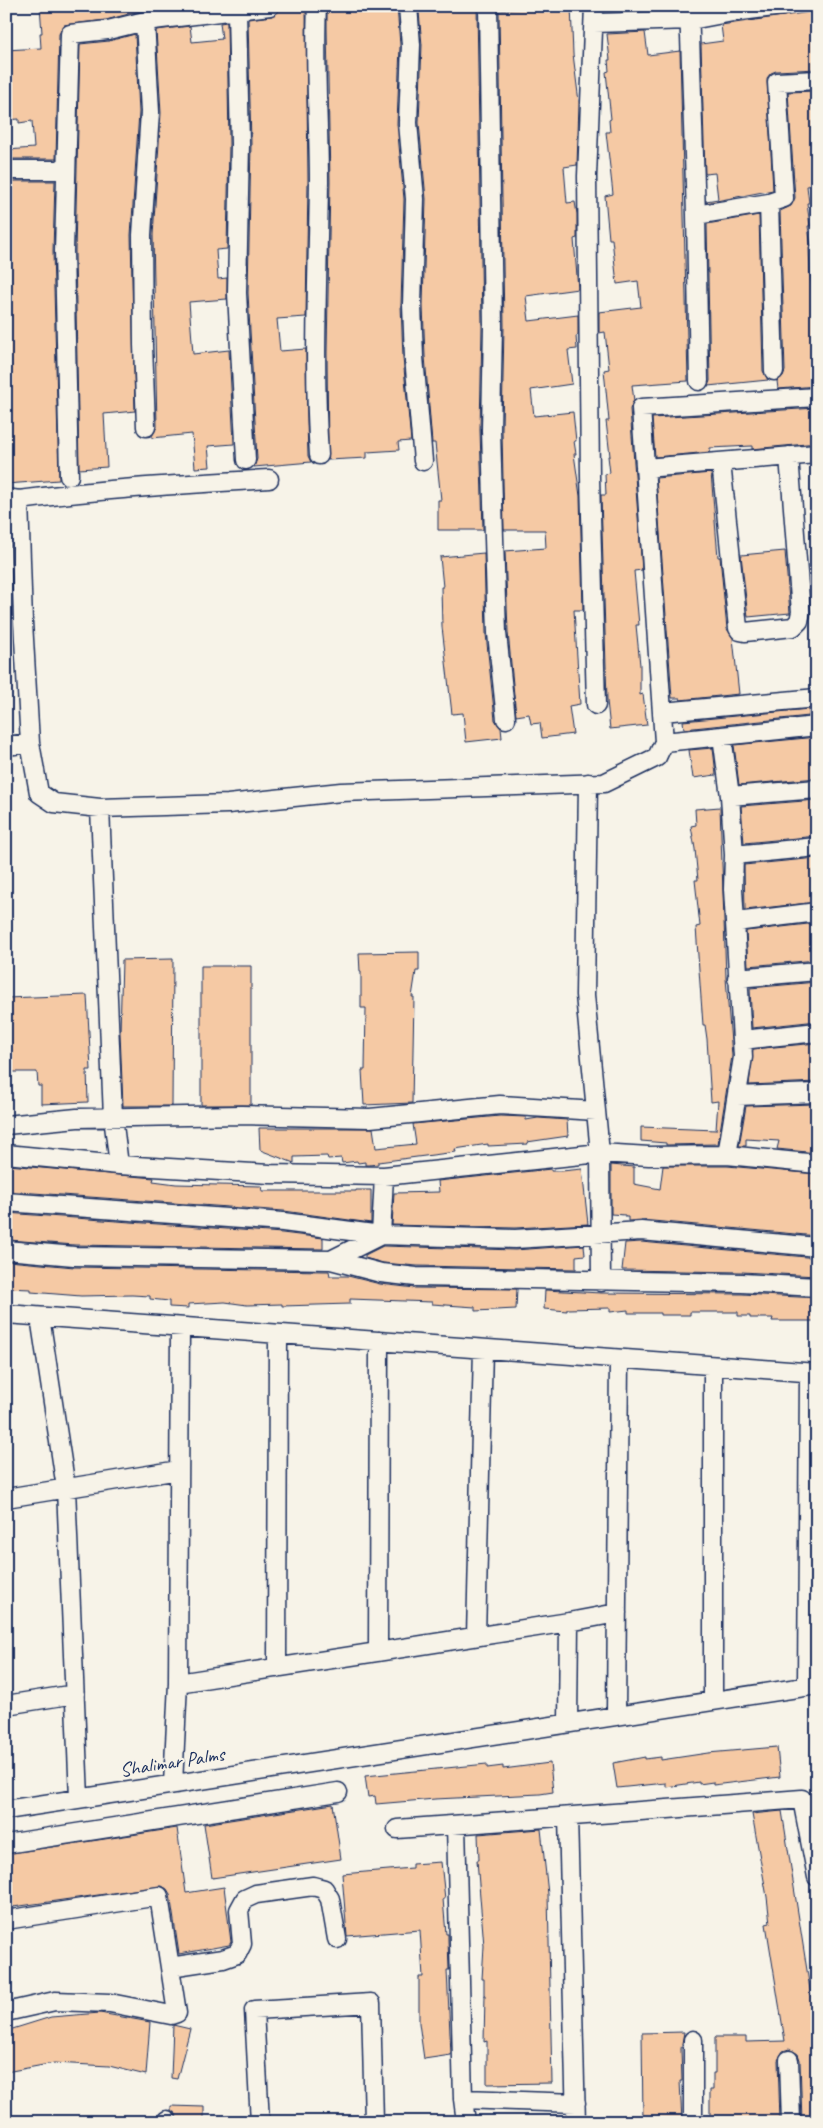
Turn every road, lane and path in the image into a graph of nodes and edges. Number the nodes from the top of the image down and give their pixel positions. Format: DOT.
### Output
graph roads {
  1 [pos="270,6"];
  2 [pos="318,6"];
  3 [pos="408,6"];
  4 [pos="488,6"];
  5 [pos="783,6"];
  6 [pos="237,11"];
  7 [pos="690,13"];
  8 [pos="594,15"];
  9 [pos="145,21"];
  10 [pos="817,80"];
  11 [pos="6,170"];
  12 [pos="66,170"];
  13 [pos="769,203"];
  14 [pos="696,215"];
  15 [pos="774,371"];
  16 [pos="699,381"];
  17 [pos="817,397"];
  18 [pos="146,427"];
  19 [pos="817,454"];
  20 [pos="319,455"];
  21 [pos="790,456"];
  22 [pos="246,460"];
  23 [pos="423,461"];
  24 [pos="721,462"];
  25 [pos="645,468"];
  26 [pos="69,476"];
  27 [pos="269,479"];
  28 [pos="13,499"];
  29 [pos="817,698"];
  30 [pos="596,705"];
  31 [pos="662,712"];
  32 [pos="506,719"];
  33 [pos="817,726"];
  34 [pos="722,736"];
  35 [pos="664,742"];
  36 [pos="30,743"];
  37 [pos="6,746"];
  38 [pos="588,783"];
  39 [pos="817,789"];
  40 [pos="730,796"];
  41 [pos="100,808"];
  42 [pos="817,847"];
  43 [pos="734,855"];
  44 [pos="817,912"];
  45 [pos="736,922"];
  46 [pos="817,971"];
  47 [pos="737,978"];
  48 [pos="817,1032"];
  49 [pos="742,1040"];
  50 [pos="817,1093"];
  51 [pos="737,1096"];
  52 [pos="596,1111"];
  53 [pos="113,1118"];
  54 [pos="6,1125"];
  55 [pos="6,1154"];
  56 [pos="600,1154"];
  57 [pos="727,1155"];
  58 [pos="817,1164"];
  59 [pos="119,1165"];
  60 [pos="384,1176"];
  61 [pos="6,1202"];
  62 [pos="601,1234"];
  63 [pos="381,1235"];
  64 [pos="817,1247"];
  65 [pos="6,1250"];
  66 [pos="330,1260"];
  67 [pos="601,1282"];
  68 [pos="817,1286"];
  69 [pos="6,1314"];
  70 [pos="40,1317"];
  71 [pos="180,1327"];
  72 [pos="278,1334"];
  73 [pos="379,1341"];
  74 [pos="483,1349"];
  75 [pos="619,1359"];
  76 [pos="713,1366"];
  77 [pos="813,1373"];
  78 [pos="179,1470"];
  79 [pos="66,1488"];
  80 [pos="6,1498"];
  81 [pos="617,1613"];
  82 [pos="569,1622"];
  83 [pos="476,1636"];
  84 [pos="378,1652"];
  85 [pos="277,1668"];
  86 [pos="178,1684"];
  87 [pos="812,1686"];
  88 [pos="75,1694"];
  89 [pos="713,1701"];
  90 [pos="6,1705"];
  91 [pos="616,1716"];
  92 [pos="568,1723"];
  93 [pos="173,1784"];
  94 [pos="338,1792"];
  95 [pos="79,1798"];
  96 [pos="6,1810"];
  97 [pos="568,1818"];
  98 [pos="456,1825"];
  99 [pos="397,1829"];
  100 [pos="6,1844"];
  101 [pos="817,1877"];
  102 [pos="6,1920"];
  103 [pos="337,1939"];
  104 [pos="170,1967"];
  105 [pos="6,2012"];
  106 [pos="693,2040"];
  107 [pos="790,2060"];
  108 [pos="463,2099"];
  109 [pos="576,2103"];
  110 [pos="260,2122"];
  111 [pos="374,2122"];
  112 [pos="466,2122"];
  113 [pos="576,2122"];
  114 [pos="693,2122"];
  115 [pos="791,2122"];
  1 -- 6 [label="street"];
  2 -- 20 [label="street"];
  3 -- 23 [label="street"];
  4 -- 32 [label="street"];
  5 -- 7 [label="street"];
  6 -- 9 [label="street"];
  6 -- 22 [label="street"];
  7 -- 8 [label="street"];
  7 -- 14 [label="street"];
  8 -- 30 [label="street"];
  9 -- 12 [label="street"];
  9 -- 18 [label="street"];
  10 -- 13 [label="street"];
  11 -- 12 [label="street"];
  12 -- 26 [label="street"];
  13 -- 14 [label="street"];
  13 -- 15 [label="street"];
  14 -- 16 [label="street"];
  17 -- 25 [label="street"];
  19 -- 21 [label="street"];
  21 -- 24 [label="street"];
  21 -- 24 [label="street"];
  24 -- 25 [label="street"];
  25 -- 31 [label="street"];
  27 -- 28 [label="street"];
  28 -- 36 [label="street"];
  29 -- 31 [label="street"];
  31 -- 35 [label="street"];
  33 -- 34 [label="street"];
  34 -- 35 [label="street"];
  34 -- 40 [label="street"];
  35 -- 38 [label="street"];
  36 -- 37 [label="street"];
  36 -- 41 [label="street"];
  38 -- 41 [label="street"];
  38 -- 52 [label="street"];
  39 -- 40 [label="street"];
  40 -- 43 [label="street"];
  41 -- 53 [label="street"];
  42 -- 43 [label="street"];
  43 -- 45 [label="street"];
  44 -- 45 [label="street"];
  45 -- 47 [label="street"];
  46 -- 47 [label="street"];
  47 -- 49 [label="street"];
  48 -- 49 [label="street"];
  49 -- 51 [label="street"];
  50 -- 51 [label="street"];
  51 -- 57 [label="street"];
  52 -- 53 [label="street"];
  52 -- 56 [label="street"];
  53 -- 54 [label="street"];
  53 -- 59 [label="street"];
  55 -- 59 [label="street"];
  56 -- 57 [label="street"];
  56 -- 60 [label="street"];
  56 -- 62 [label="street"];
  57 -- 58 [label="street"];
  59 -- 60 [label="street"];
  60 -- 63 [label="street"];
  61 -- 63 [label="street"];
  62 -- 63 [label="street"];
  62 -- 64 [label="street"];
  62 -- 67 [label="street"];
  63 -- 66 [label="street"];
  65 -- 66 [label="street"];
  66 -- 67 [label="street"];
  67 -- 68 [label="street"];
  69 -- 70 [label="street"];
  70 -- 71 [label="street"];
  70 -- 79 [label="street"];
  71 -- 72 [label="street"];
  71 -- 78 [label="street"];
  72 -- 73 [label="street"];
  72 -- 85 [label="street"];
  73 -- 74 [label="street"];
  73 -- 84 [label="street"];
  74 -- 75 [label="street"];
  74 -- 83 [label="street"];
  75 -- 76 [label="street"];
  75 -- 81 [label="street"];
  76 -- 77 [label="street"];
  76 -- 89 [label="street"];
  77 -- 87 [label="street"];
  78 -- 79 [label="street"];
  78 -- 86 [label="street"];
  79 -- 80 [label="street"];
  79 -- 88 [label="street"];
  81 -- 82 [label="street"];
  81 -- 91 [label="street"];
  82 -- 83 [label="street"];
  82 -- 92 [label="street"];
  83 -- 84 [label="street"];
  84 -- 85 [label="street"];
  85 -- 86 [label="street"];
  86 -- 93 [label="street"];
  87 -- 89 [label="street, Shalimar Palms"];
  88 -- 90 [label="street"];
  88 -- 95 [label="street"];
  89 -- 91 [label="street, Shalimar Palms"];
  91 -- 92 [label="street, Shalimar Palms"];
  92 -- 93 [label="street, Shalimar Palms"];
  93 -- 95 [label="street, Shalimar Palms"];
  94 -- 100 [label="street"];
  95 -- 96 [label="street, Shalimar Palms"];
  97 -- 98 [label="street"];
  97 -- 101 [label="street"];
  97 -- 109 [label="street"];
  98 -- 99 [label="street"];
  98 -- 108 [label="street"];
  102 -- 104 [label="street"];
  103 -- 104 [label="street"];
  104 -- 105 [label="street"];
  106 -- 114 [label="street"];
  107 -- 115 [label="street"];
  108 -- 109 [label="street"];
  108 -- 112 [label="street"];
  109 -- 113 [label="street"];
  110 -- 111 [label="street"];
}
